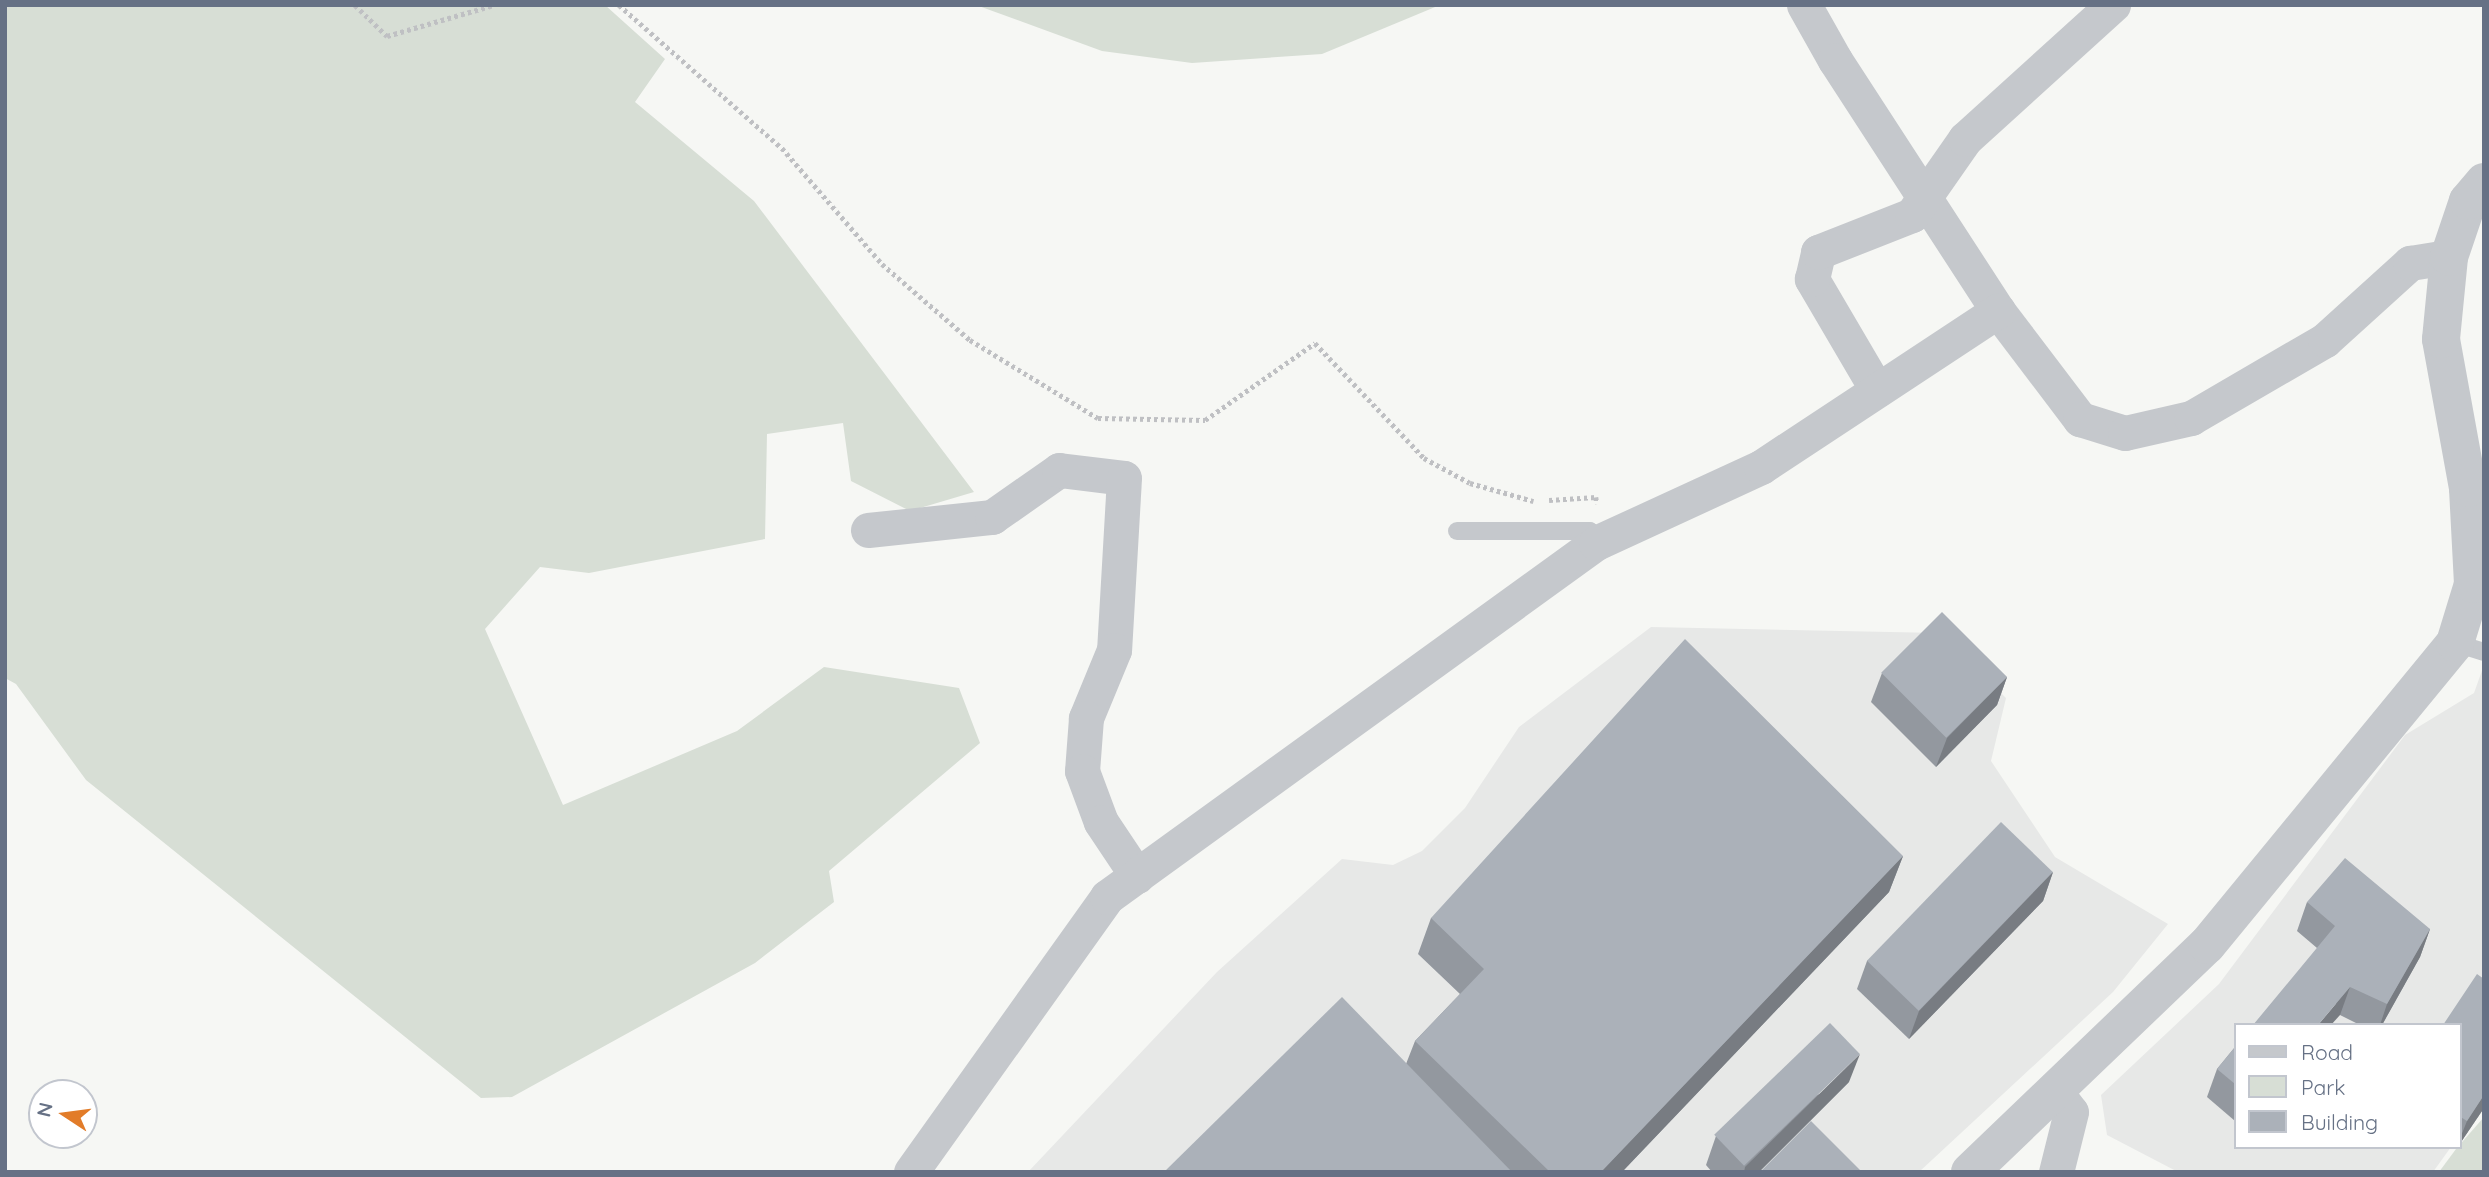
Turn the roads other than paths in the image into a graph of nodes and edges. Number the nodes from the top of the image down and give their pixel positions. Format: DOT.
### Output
graph roads {
  1 [pos="1804,5"];
  2 [pos="2113,5"];
  3 [pos="2484,182"];
  4 [pos="1923,197"];
  5 [pos="2449,257"];
  6 [pos="1998,311"];
  7 [pos="1877,390"];
  8 [pos="868,530"];
  9 [pos="1457,531"];
  10 [pos="1593,537"];
  11 [pos="2469,648"];
  12 [pos="1136,876"];
  13 [pos="2055,1091"];
  14 [pos="911,1172"];
  15 [pos="1970,1172"];
  16 [pos="2056,1172"];
  1 -- 4 [label="street"];
  2 -- 4 [label="street"];
  3 -- 5 [label="street"];
  4 -- 6 [label="street"];
  4 -- 7 [label="street"];
  5 -- 6 [label="street"];
  5 -- 11 [label="street"];
  6 -- 7 [label="street"];
  7 -- 10 [label="street"];
  8 -- 12 [label="street"];
  9 -- 10 [label="lane"];
  10 -- 12 [label="street"];
  11 -- 13 [label="street"];
  12 -- 14 [label="street"];
  13 -- 15 [label="street"];
  13 -- 16 [label="street"];
}
